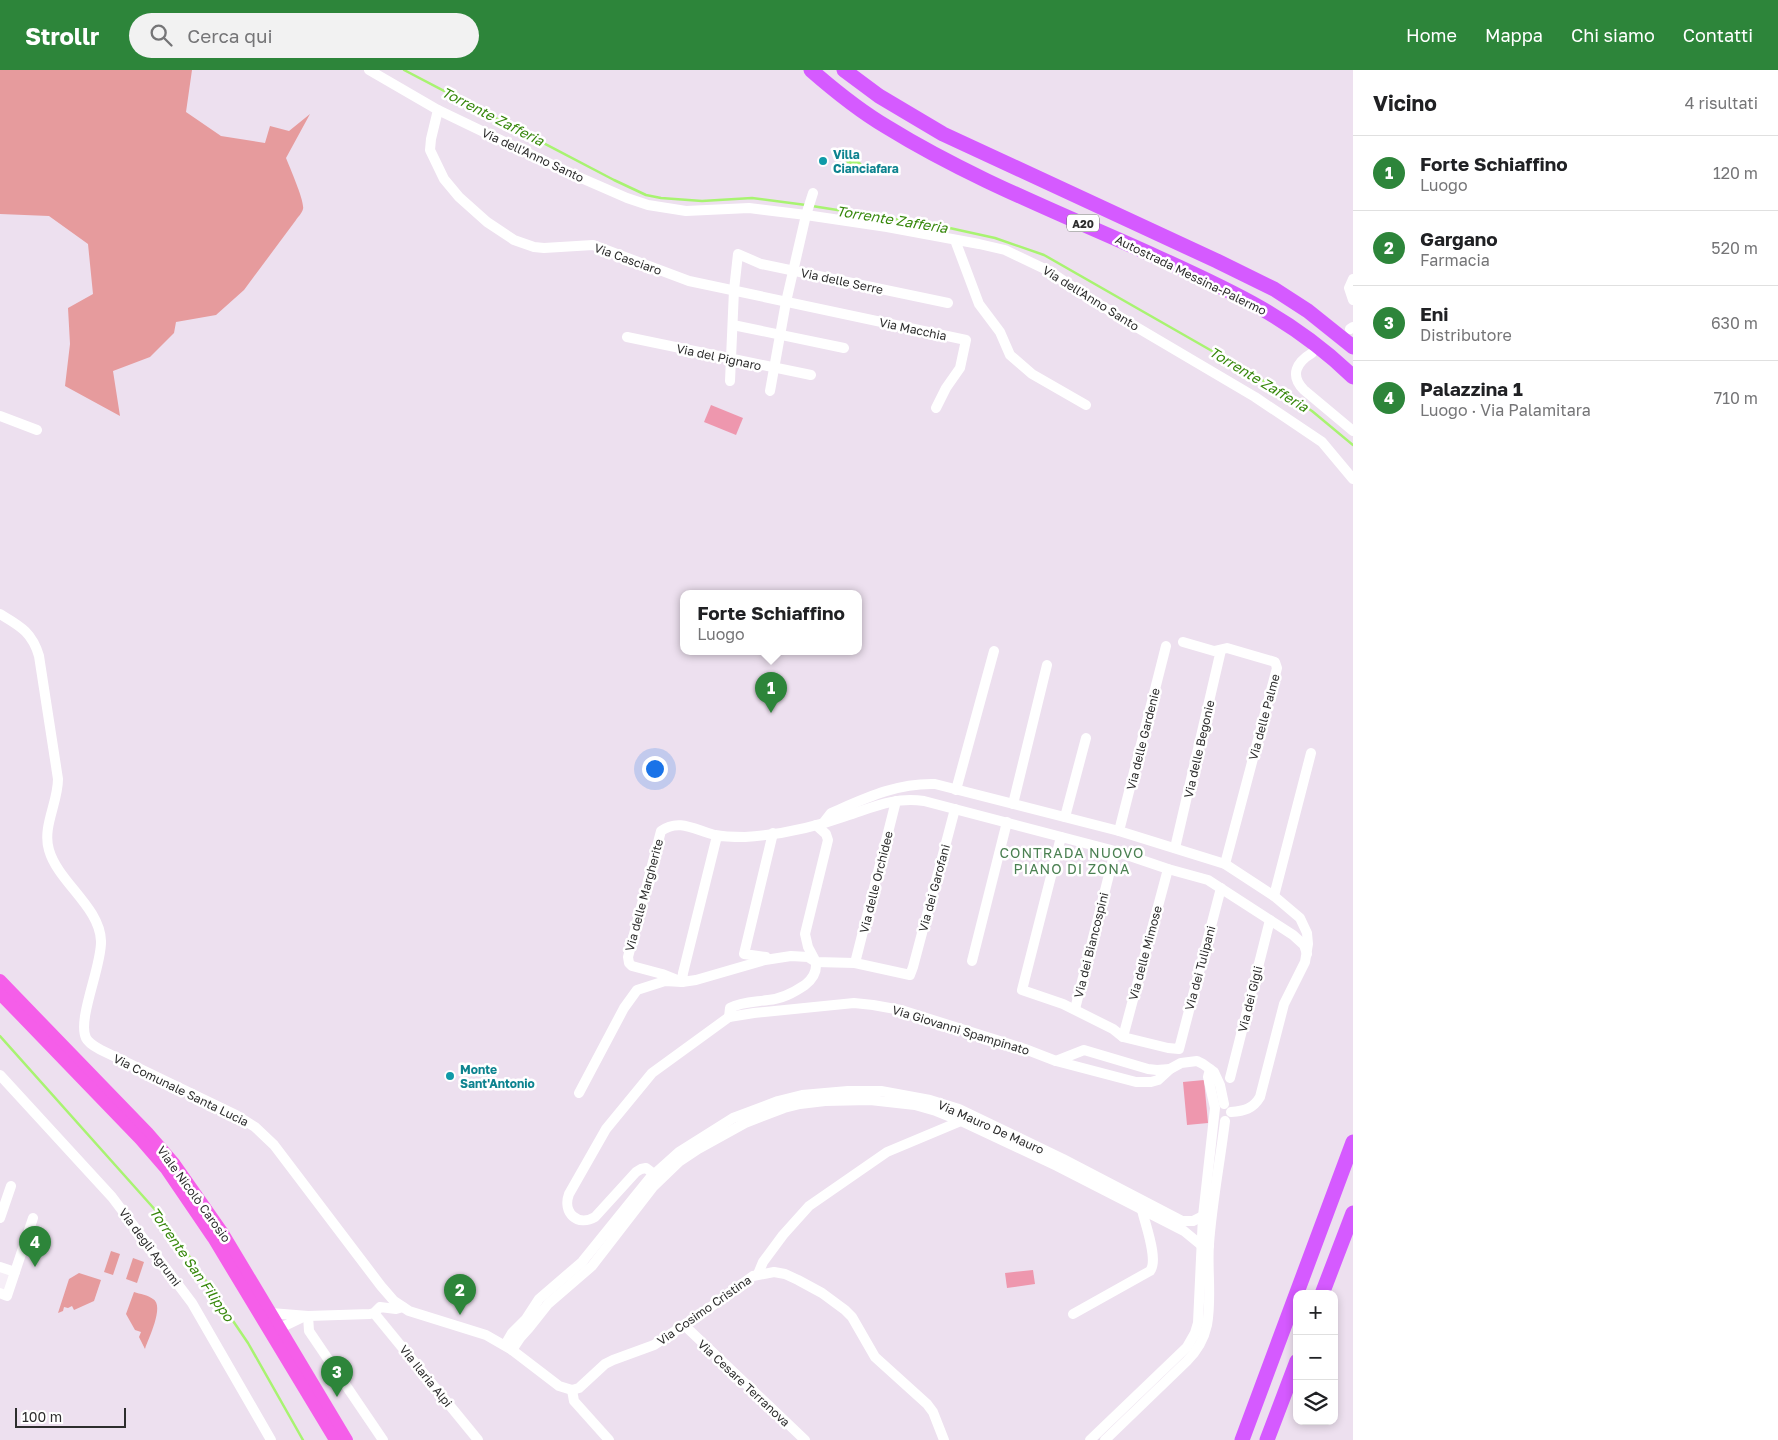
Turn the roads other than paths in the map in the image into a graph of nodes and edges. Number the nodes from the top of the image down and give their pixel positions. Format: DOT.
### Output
graph roads {
  1 [pos="369,70"];
  2 [pos="811,70"];
  3 [pos="844,70"];
  4 [pos="438,110"];
  5 [pos="812,196"];
  6 [pos="807,214"];
  7 [pos="955,240"];
  8 [pos="794,271"];
  9 [pos="1353,279"];
  10 [pos="734,290"];
  11 [pos="1353,300"];
  12 [pos="786,302"];
  13 [pos="948,303"];
  14 [pos="734,325"];
  15 [pos="780,335"];
  16 [pos="627,337"];
  17 [pos="1353,347"];
  18 [pos="844,348"];
  19 [pos="1312,353"];
  20 [pos="731,359"];
  21 [pos="774,368"];
  22 [pos="811,375"];
  23 [pos="1353,377"];
  24 [pos="730,381"];
  25 [pos="770,391"];
  26 [pos="1086,405"];
  27 [pos="936,408"];
  28 [pos="0,416"];
  29 [pos="37,430"];
  30 [pos="1353,431"];
  31 [pos="1353,478"];
  32 [pos="0,614"];
  33 [pos="1183,642"];
  34 [pos="1166,646"];
  35 [pos="1221,650"];
  36 [pos="994,651"];
  37 [pos="1047,666"];
  38 [pos="1086,738"];
  39 [pos="1311,753"];
  40 [pos="956,790"];
  41 [pos="896,801"];
  42 [pos="1013,804"];
  43 [pos="955,809"];
  44 [pos="1065,817"];
  45 [pos="1007,822"];
  46 [pos="820,824"];
  47 [pos="1119,831"];
  48 [pos="774,833"];
  49 [pos="717,836"];
  50 [pos="1061,837"];
  51 [pos="1175,848"];
  52 [pos="1114,851"];
  53 [pos="1225,864"];
  54 [pos="1168,869"];
  55 [pos="1221,888"];
  56 [pos="1274,896"];
  57 [pos="1270,920"];
  58 [pos="1307,954"];
  59 [pos="775,958"];
  60 [pos="972,961"];
  61 [pos="816,962"];
  62 [pos="855,963"];
  63 [pos="0,980"];
  64 [pos="682,982"];
  65 [pos="0,994"];
  66 [pos="1075,1009"];
  67 [pos="729,1018"];
  68 [pos="1123,1037"];
  69 [pos="1056,1061"];
  70 [pos="1170,1069"];
  71 [pos="0,1075"];
  72 [pos="1230,1078"];
  73 [pos="579,1093"];
  74 [pos="1221,1110"];
  75 [pos="963,1116"];
  76 [pos="1353,1142"];
  77 [pos="654,1174"];
  78 [pos="10,1186"];
  79 [pos="1142,1210"];
  80 [pos="1353,1213"];
  81 [pos="1207,1216"];
  82 [pos="0,1218"];
  83 [pos="33,1218"];
  84 [pos="1205,1246"];
  85 [pos="0,1266"];
  86 [pos="15,1272"];
  87 [pos="758,1274"];
  88 [pos="1324,1290"];
  89 [pos="0,1294"];
  90 [pos="403,1307"];
  91 [pos="271,1313"];
  92 [pos="374,1313"];
  93 [pos="1073,1314"];
  94 [pos="306,1316"];
  95 [pos="684,1325"];
  96 [pos="275,1331"];
  97 [pos="508,1348"];
  98 [pos="1293,1371"];
  99 [pos="572,1390"];
  100 [pos="1243,1436"];
  101 [pos="1267,1439"];
  102 [pos="271,1440"];
  103 [pos="335,1440"];
  104 [pos="348,1440"];
  105 [pos="383,1440"];
  106 [pos="478,1440"];
  107 [pos="609,1440"];
  108 [pos="805,1440"];
  109 [pos="944,1440"];
  110 [pos="1090,1440"];
  111 [pos="1105,1440"];
  1 -- 4 [label="street, Via dell'Anno Santo"];
  2 -- 23 [label="highway, Autostrada Messina-Palermo / A20"];
  3 -- 17 [label="highway, Autostrada Messina-Palermo / A20"];
  4 -- 6 [label="street, Via dell'Anno Santo"];
  4 -- 10 [label="street, Via Casciaro"];
  5 -- 6 [label="street"];
  6 -- 7 [label="street, Via dell'Anno Santo"];
  6 -- 8 [label="street"];
  7 -- 26 [label="street"];
  7 -- 31 [label="street, Via dell'Anno Santo"];
  8 -- 10 [label="street, Via delle Serre"];
  8 -- 12 [label="street"];
  8 -- 13 [label="street, Via delle Serre"];
  9 -- 11 [label="street"];
  10 -- 12 [label="street, Via Casciaro"];
  10 -- 14 [label="street"];
  12 -- 15 [label="street"];
  12 -- 27 [label="street, Via Macchia"];
  14 -- 15 [label="street"];
  14 -- 20 [label="street"];
  15 -- 18 [label="street"];
  15 -- 21 [label="street"];
  16 -- 20 [label="street, Via del Pignaro"];
  19 -- 30 [label="street"];
  20 -- 21 [label="street, Via del Pignaro"];
  20 -- 24 [label="street"];
  21 -- 22 [label="street, Via del Pignaro"];
  21 -- 25 [label="street"];
  28 -- 29 [label="street"];
  32 -- 90 [label="street, Via Comunale Santa Lucia"];
  33 -- 35 [label="street, Via delle Palme"];
  34 -- 47 [label="street, Via delle Gardenie"];
  35 -- 51 [label="street, Via delle Begonie"];
  35 -- 53 [label="street, Via delle Palme"];
  36 -- 40 [label="street"];
  37 -- 42 [label="street"];
  38 -- 44 [label="street"];
  39 -- 56 [label="street"];
  40 -- 42 [label="street"];
  40 -- 46 [label="street"];
  41 -- 43 [label="street"];
  41 -- 46 [label="street"];
  41 -- 62 [label="street, Via delle Orchidee"];
  42 -- 44 [label="street"];
  43 -- 45 [label="street"];
  43 -- 62 [label="street, Via dei Garofani"];
  44 -- 47 [label="street"];
  45 -- 50 [label="street"];
  45 -- 60 [label="street"];
  46 -- 48 [label="street"];
  46 -- 61 [label="street"];
  47 -- 51 [label="street"];
  48 -- 49 [label="street"];
  48 -- 59 [label="street"];
  49 -- 64 [label="street"];
  49 -- 64 [label="street, Via delle Margherite"];
  50 -- 52 [label="street"];
  50 -- 66 [label="street"];
  51 -- 53 [label="street"];
  52 -- 54 [label="street"];
  52 -- 66 [label="street, Via dei Biancospini"];
  53 -- 56 [label="street"];
  54 -- 55 [label="street"];
  54 -- 68 [label="street, Via delle Mimose"];
  55 -- 57 [label="street"];
  55 -- 68 [label="street, Via dei Tulipani"];
  56 -- 58 [label="street"];
  57 -- 58 [label="street"];
  57 -- 72 [label="street, Via dei Gigli"];
  58 -- 74 [label="street"];
  59 -- 61 [label="street"];
  59 -- 64 [label="street"];
  61 -- 62 [label="street"];
  61 -- 67 [label="street"];
  63 -- 91 [label="main road, Viale Nicolò Carosio"];
  64 -- 73 [label="street"];
  65 -- 96 [label="main road, Viale Nicolò Carosio"];
  66 -- 68 [label="street"];
  67 -- 69 [label="street, Via Giovanni Spampinato"];
  67 -- 77 [label="street, Via Giovanni Spampinato"];
  69 -- 70 [label="street, Via Giovanni Spampinato"];
  69 -- 70 [label="street, Via Giovanni Spampinato"];
  70 -- 74 [label="street, Via Giovanni Spampinato"];
  71 -- 102 [label="street, Via degli Agrumi"];
  74 -- 81 [label="street, Via Giovanni Spampinato"];
  74 -- 81 [label="street"];
  75 -- 77 [label="street, Via Mauro De Mauro"];
  75 -- 79 [label="street, Via Mauro De Mauro"];
  75 -- 81 [label="street, Via Mauro De Mauro"];
  75 -- 87 [label="street, Via Cosimo Cristina"];
  75 -- 97 [label="street, Via Mauro De Mauro"];
  76 -- 100 [label="highway"];
  77 -- 97 [label="street, Via Mauro De Mauro"];
  78 -- 82 [label="street"];
  79 -- 84 [label="street, Via Mauro De Mauro"];
  79 -- 93 [label="street"];
  80 -- 88 [label="highway"];
  81 -- 84 [label="street"];
  83 -- 86 [label="street"];
  84 -- 110 [label="street"];
  84 -- 111 [label="street"];
  85 -- 86 [label="street"];
  86 -- 89 [label="street"];
  87 -- 95 [label="street, Via Cosimo Cristina"];
  87 -- 109 [label="street"];
  90 -- 92 [label="street"];
  90 -- 97 [label="street, Via Comunale Santa Lucia"];
  91 -- 94 [label="street"];
  91 -- 96 [label="main road, Viale Nicolò Carosio"];
  92 -- 94 [label="street"];
  92 -- 106 [label="street, Via Ilaria Alpi"];
  94 -- 96 [label="street"];
  94 -- 105 [label="street"];
  95 -- 99 [label="street, Via Cosimo Cristina"];
  95 -- 108 [label="street, Via Cesare Terranova"];
  96 -- 103 [label="main road, Viale Nicolò Carosio"];
  96 -- 104 [label="main road, Viale Nicolò Carosio"];
  97 -- 99 [label="street, Via Comunale Santa Lucia"];
  98 -- 101 [label="highway"];
  99 -- 107 [label="street"];
}
